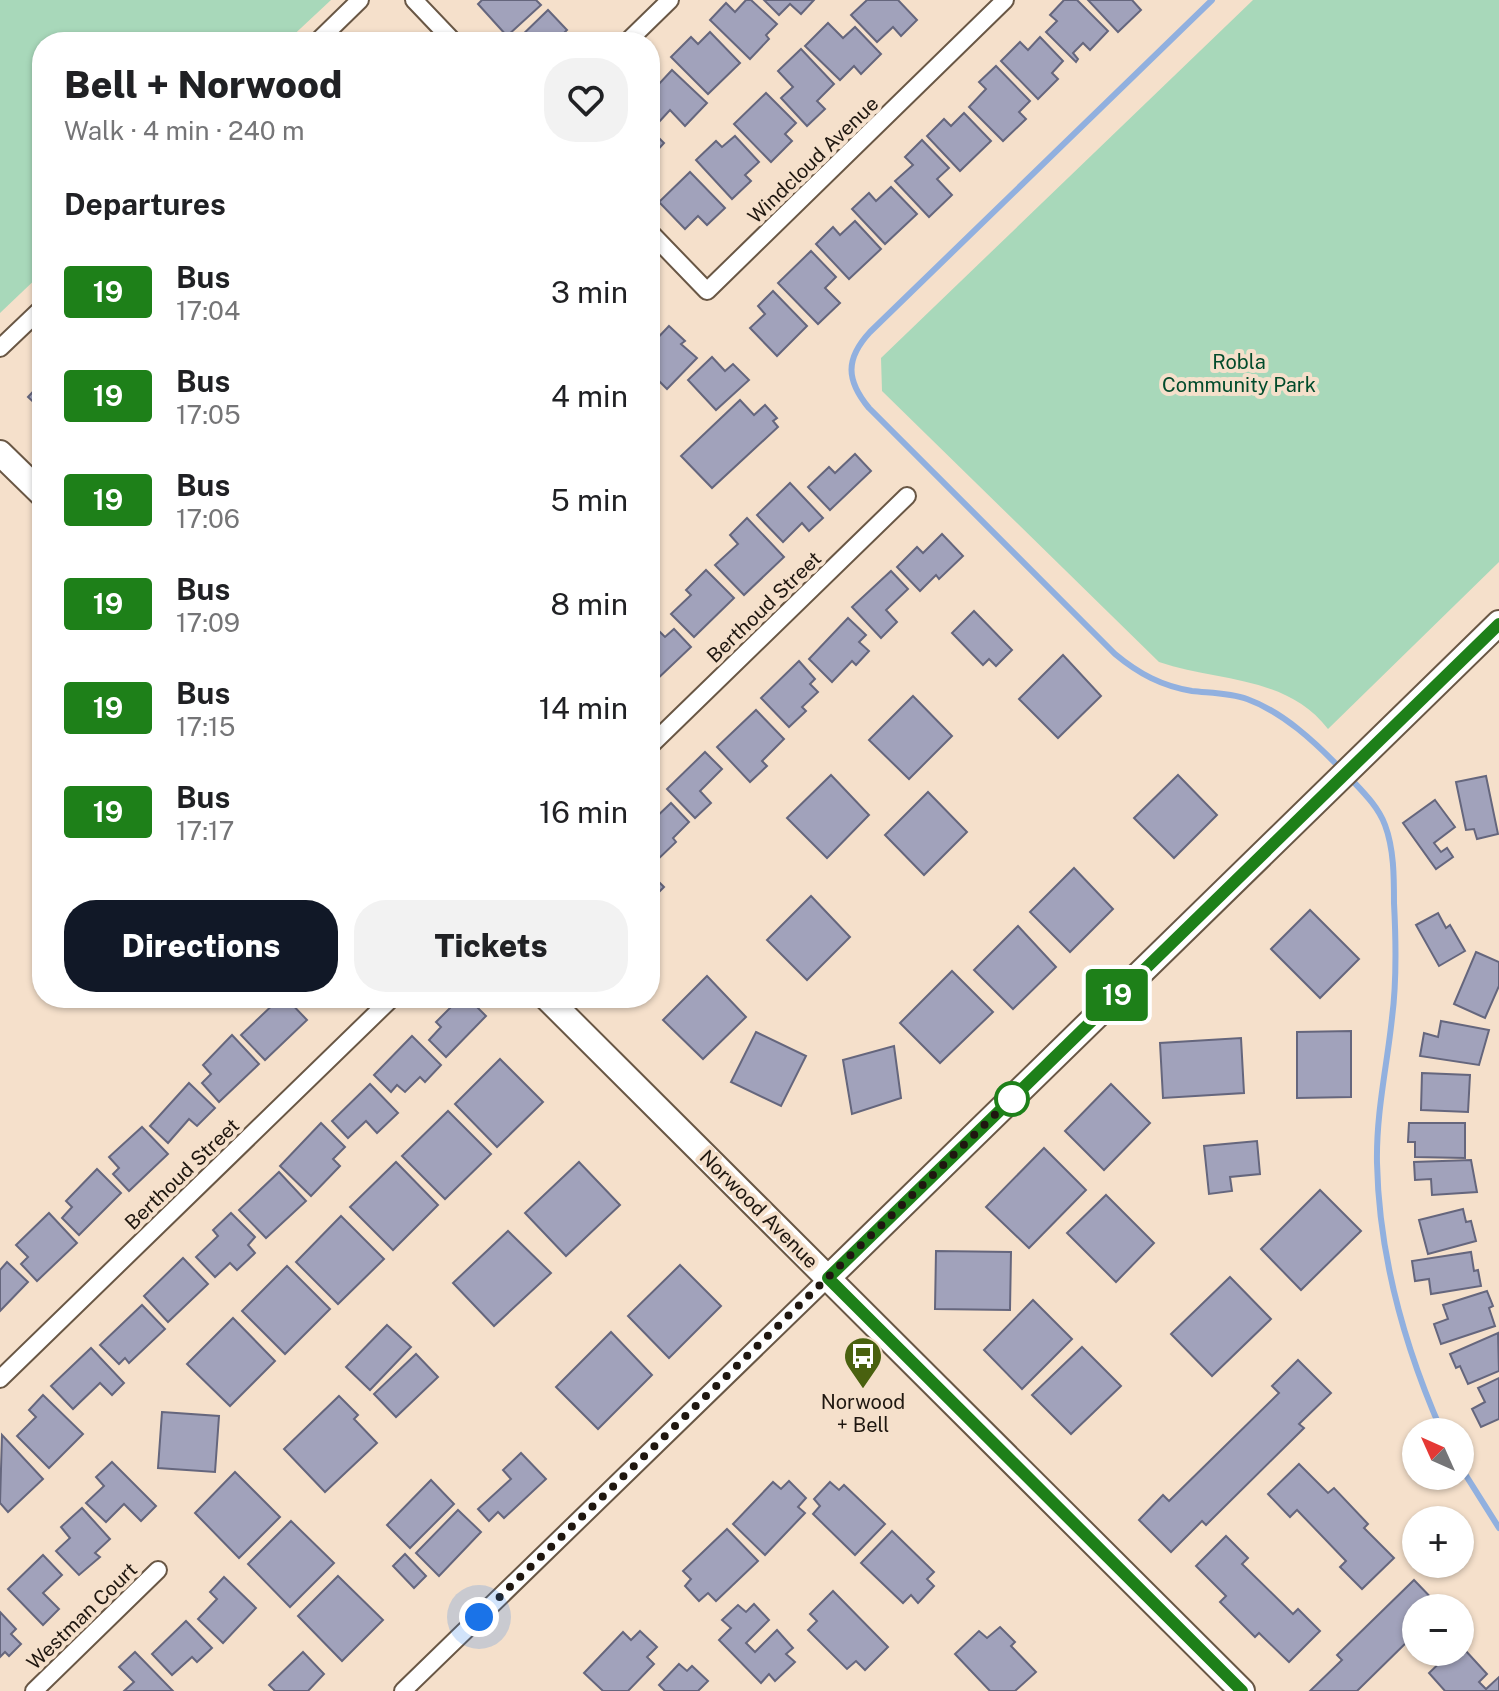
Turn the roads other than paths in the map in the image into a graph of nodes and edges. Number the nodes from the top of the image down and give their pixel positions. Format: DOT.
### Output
graph roads {
  1 [pos="360,0"];
  2 [pos="414,0"];
  3 [pos="670,0"];
  4 [pos="1005,0"];
  5 [pos="327,32"];
  6 [pos="444,32"];
  7 [pos="637,32"];
  8 [pos="660,242"];
  9 [pos="32,318"];
  10 [pos="0,348"];
  11 [pos="0,453"];
  12 [pos="32,484"];
  13 [pos="907,496"];
  14 [pos="1499,623"];
  15 [pos="660,736"];
  16 [pos="382,1008"];
  17 [pos="557,1008"];
  18 [pos="828,1278"];
  19 [pos="0,1379"];
  20 [pos="158,1570"];
  21 [pos="34,1691"];
  22 [pos="403,1691"];
  23 [pos="1242,1691"];
  1 -- 5 [label="street"];
  2 -- 6 [label="street"];
  3 -- 7 [label="street"];
  4 -- 8 [label="street, Windcloud Avenue"];
  9 -- 10 [label="street"];
  11 -- 12 [label="main road"];
  13 -- 15 [label="street, Berthoud Street"];
  14 -- 18 [label="main road"];
  16 -- 19 [label="street, Berthoud Street"];
  17 -- 18 [label="main road, Norwood Avenue"];
  18 -- 22 [label="street"];
  18 -- 23 [label="main road, Norwood Avenue"];
  20 -- 21 [label="street, Westman Court"];
}
